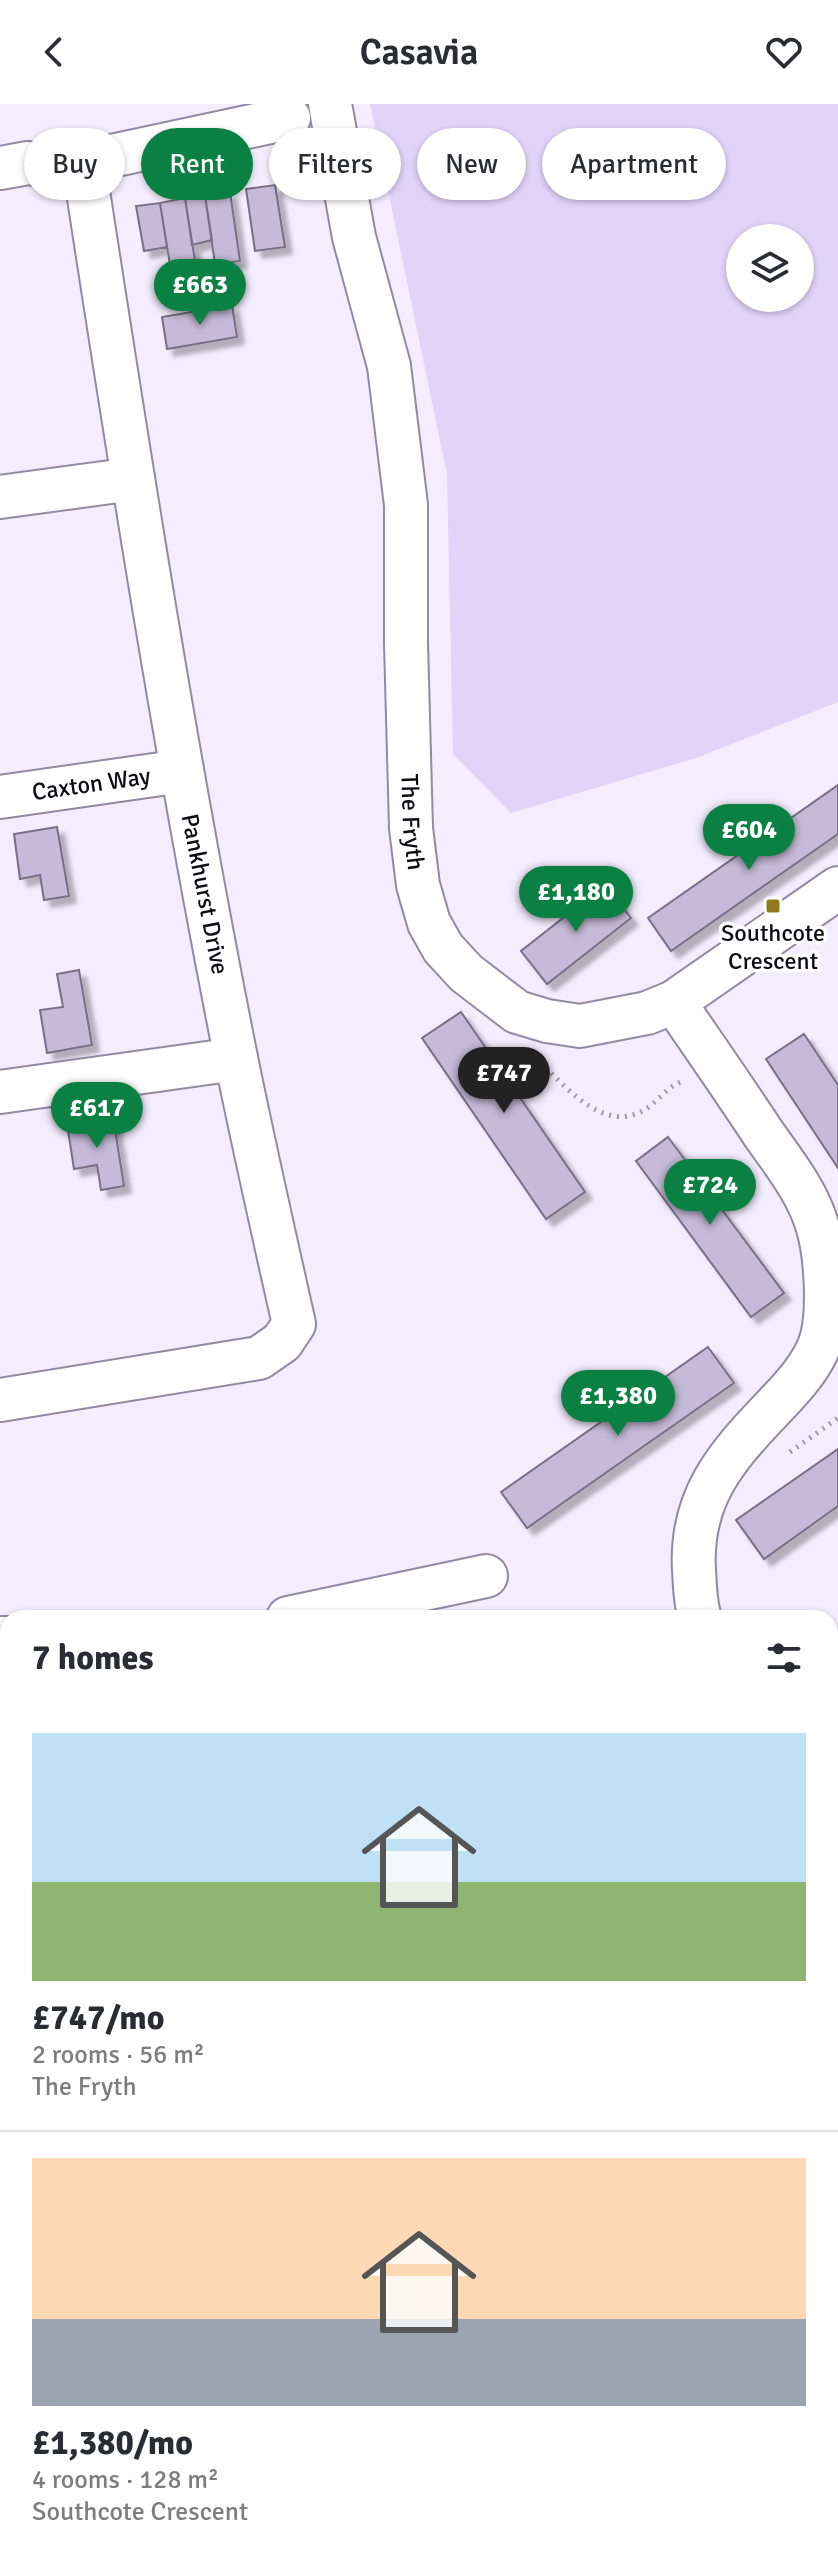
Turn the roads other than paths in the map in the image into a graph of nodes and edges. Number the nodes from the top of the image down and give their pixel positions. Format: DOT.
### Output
graph roads {
  1 [pos="330,104"];
  2 [pos="289,118"];
  3 [pos="125,153"];
  4 [pos="24,164"];
  5 [pos="0,168"];
  6 [pos="89,200"];
  7 [pos="133,479"];
  8 [pos="0,497"];
  9 [pos="182,771"];
  10 [pos="0,797"];
  11 [pos="835,897"];
  12 [pos="674,1002"];
  13 [pos="236,1059"];
  14 [pos="0,1092"];
  15 [pos="830,1340"];
  16 [pos="0,1400"];
  17 [pos="486,1576"];
  18 [pos="326,1610"];
  19 [pos="699,1610"];
  1 -- 12 [label="street, The Fryth"];
  2 -- 3 [label="street"];
  4 -- 5 [label="street"];
  6 -- 7 [label="street, Pankhurst Drive"];
  7 -- 8 [label="street"];
  7 -- 9 [label="street, Pankhurst Drive"];
  9 -- 10 [label="street, Caxton Way"];
  9 -- 13 [label="street, Pankhurst Drive"];
  11 -- 12 [label="street, The Fryth"];
  12 -- 15 [label="street"];
  13 -- 14 [label="street"];
  13 -- 16 [label="street, Pankhurst Drive"];
  15 -- 19 [label="street"];
  17 -- 18 [label="street"];
}
